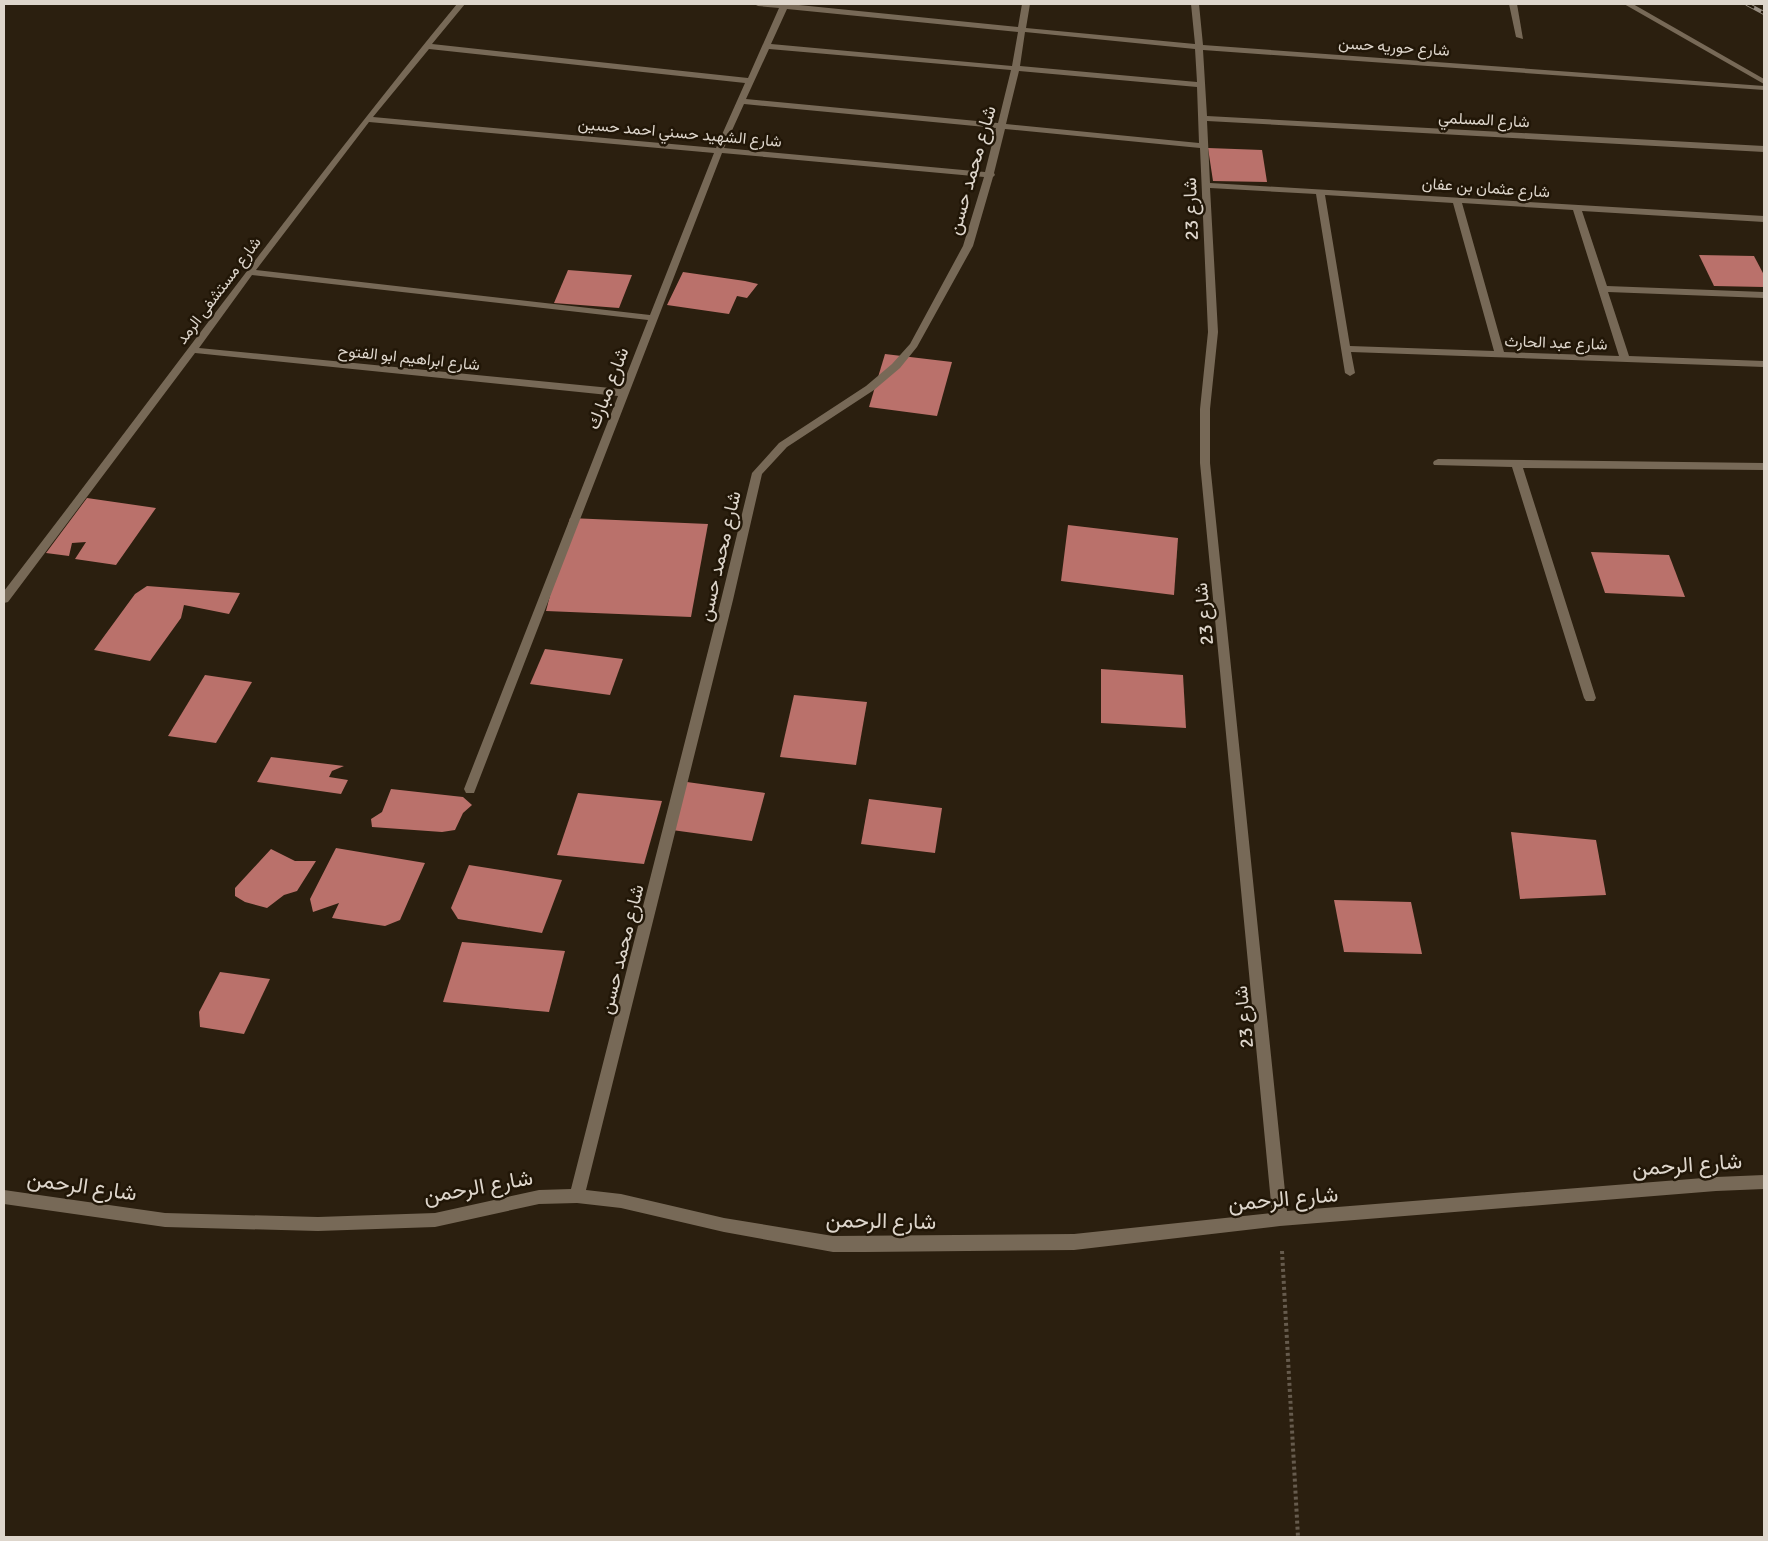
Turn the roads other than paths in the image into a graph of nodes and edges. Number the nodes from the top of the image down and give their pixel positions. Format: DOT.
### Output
graph roads {
  1 [pos="461,4"];
  2 [pos="758,4"];
  3 [pos="1026,4"];
  4 [pos="1195,4"];
  5 [pos="1512,4"];
  6 [pos="1617,4"];
  7 [pos="1629,4"];
  8 [pos="784,5"];
  9 [pos="1022,31"];
  10 [pos="1520,37"];
  11 [pos="427,46"];
  12 [pos="766,46"];
  13 [pos="1199,47"];
  14 [pos="1016,68"];
  15 [pos="750,81"];
  16 [pos="1764,82"];
  17 [pos="1200,85"];
  18 [pos="1764,88"];
  19 [pos="742,101"];
  20 [pos="1202,118"];
  21 [pos="366,119"];
  22 [pos="1003,127"];
  23 [pos="1204,146"];
  24 [pos="1764,149"];
  25 [pos="719,151"];
  26 [pos="990,175"];
  27 [pos="1206,185"];
  28 [pos="1320,192"];
  29 [pos="1457,200"];
  30 [pos="1577,208"];
  31 [pos="1764,219"];
  32 [pos="250,272"];
  33 [pos="1603,289"];
  34 [pos="1764,294"];
  35 [pos="654,318"];
  36 [pos="192,350"];
  37 [pos="1347,350"];
  38 [pos="1500,355"];
  39 [pos="1625,359"];
  40 [pos="1764,364"];
  41 [pos="1350,373"];
  42 [pos="624,393"];
  43 [pos="1438,463"];
  44 [pos="1516,463"];
  45 [pos="1764,467"];
  46 [pos="4,599"];
  47 [pos="1590,698"];
  48 [pos="470,789"];
  49 [pos="1764,1182"];
  50 [pos="576,1196"];
  51 [pos="4,1197"];
  52 [pos="1280,1220"];
  1 -- 11 [label="street, شارع مستشفى الرمد"];
  2 -- 8 [label="street, شارع حوريه حسن"];
  3 -- 9 [label="street, شارع محمد حسن"];
  4 -- 13 [label="street, شارع 23"];
  5 -- 10 [label="street"];
  6 -- 7 [label="street"];
  7 -- 16 [label="street"];
  8 -- 9 [label="street, شارع حوريه حسن"];
  8 -- 12 [label="street, شارع مبارك"];
  9 -- 13 [label="street, شارع حوريه حسن"];
  9 -- 14 [label="street, شارع محمد حسن"];
  11 -- 15 [label="street"];
  11 -- 21 [label="street, شارع مستشفى الرمد"];
  12 -- 14 [label="street"];
  12 -- 15 [label="street, شارع مبارك"];
  13 -- 17 [label="street, شارع 23"];
  13 -- 18 [label="street, شارع حوريه حسن"];
  14 -- 17 [label="street"];
  14 -- 22 [label="street, شارع محمد حسن"];
  15 -- 19 [label="street, شارع مبارك"];
  17 -- 20 [label="street, شارع 23"];
  19 -- 22 [label="street"];
  19 -- 25 [label="street, شارع مبارك"];
  20 -- 23 [label="street, شارع 23"];
  20 -- 24 [label="street, شارع المسلمي"];
  21 -- 25 [label="street, شارع الشهيد حسني احمد حسين"];
  21 -- 32 [label="street, شارع مستشفى الرمد"];
  22 -- 23 [label="street"];
  22 -- 26 [label="street, شارع محمد حسن"];
  23 -- 27 [label="street, شارع 23"];
  25 -- 26 [label="street, شارع الشهيد حسني احمد حسين"];
  25 -- 35 [label="street, شارع مبارك"];
  26 -- 50 [label="street, شارع محمد حسن"];
  27 -- 28 [label="street, شارع عثمان بن عفان"];
  27 -- 52 [label="street, شارع 23"];
  28 -- 29 [label="street, شارع عثمان بن عفان"];
  28 -- 37 [label="street"];
  29 -- 30 [label="street, شارع عثمان بن عفان"];
  29 -- 38 [label="street"];
  30 -- 31 [label="street, شارع عثمان بن عفان"];
  30 -- 33 [label="street"];
  32 -- 35 [label="street"];
  32 -- 36 [label="street, شارع مستشفى الرمد"];
  33 -- 34 [label="street"];
  33 -- 39 [label="street"];
  35 -- 42 [label="street, شارع مبارك"];
  36 -- 42 [label="street, شارع ابراهيم ابو الفتوح"];
  36 -- 46 [label="street, شارع مستشفى الرمد"];
  37 -- 38 [label="street, شارع عبد الحارث"];
  37 -- 41 [label="street"];
  38 -- 39 [label="street, شارع عبد الحارث"];
  39 -- 40 [label="street, شارع عبد الحارث"];
  42 -- 48 [label="street, شارع مبارك"];
  43 -- 44 [label="street"];
  44 -- 45 [label="street"];
  44 -- 47 [label="street"];
  49 -- 52 [label="street, شارع الرحمن"];
  50 -- 51 [label="street, شارع الرحمن"];
  50 -- 52 [label="street, شارع الرحمن"];
}
